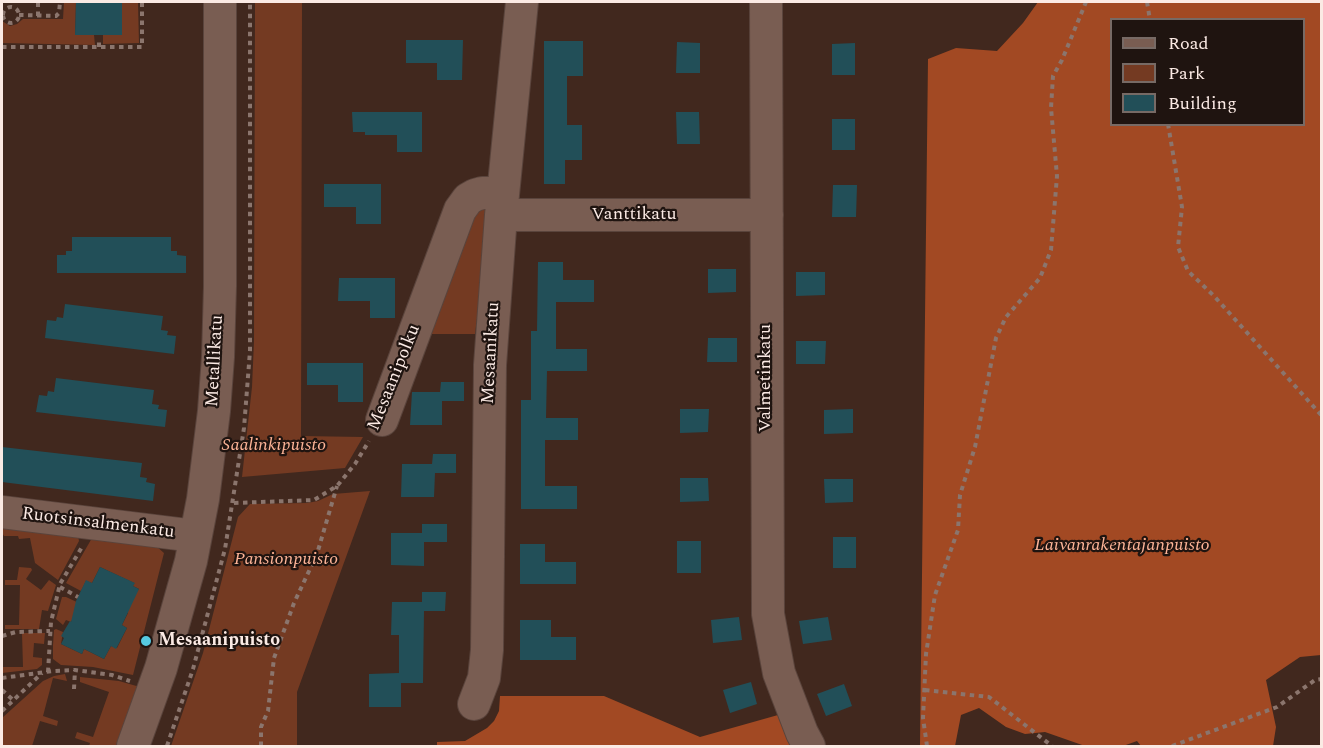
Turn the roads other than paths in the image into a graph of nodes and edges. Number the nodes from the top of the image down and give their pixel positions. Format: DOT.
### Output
graph roads {
  1 [pos="220,2"];
  2 [pos="522,2"];
  3 [pos="766,2"];
  4 [pos="502,204"];
  5 [pos="767,215"];
  6 [pos="382,420"];
  7 [pos="2,512"];
  8 [pos="195,536"];
  9 [pos="474,704"];
  10 [pos="133,747"];
  11 [pos="809,747"];
  1 -- 8 [label="street, Metallikatu"];
  2 -- 4 [label="street, Mesaanikatu"];
  3 -- 5 [label="street, Valmetinkatu"];
  4 -- 5 [label="street, Vanttikatu"];
  4 -- 6 [label="street, Mesaanipolku"];
  4 -- 9 [label="street, Mesaanikatu"];
  5 -- 11 [label="street, Valmetinkatu"];
  7 -- 8 [label="street, Ruotsinsalmenkatu"];
  8 -- 10 [label="street, Metallikatu"];
}
